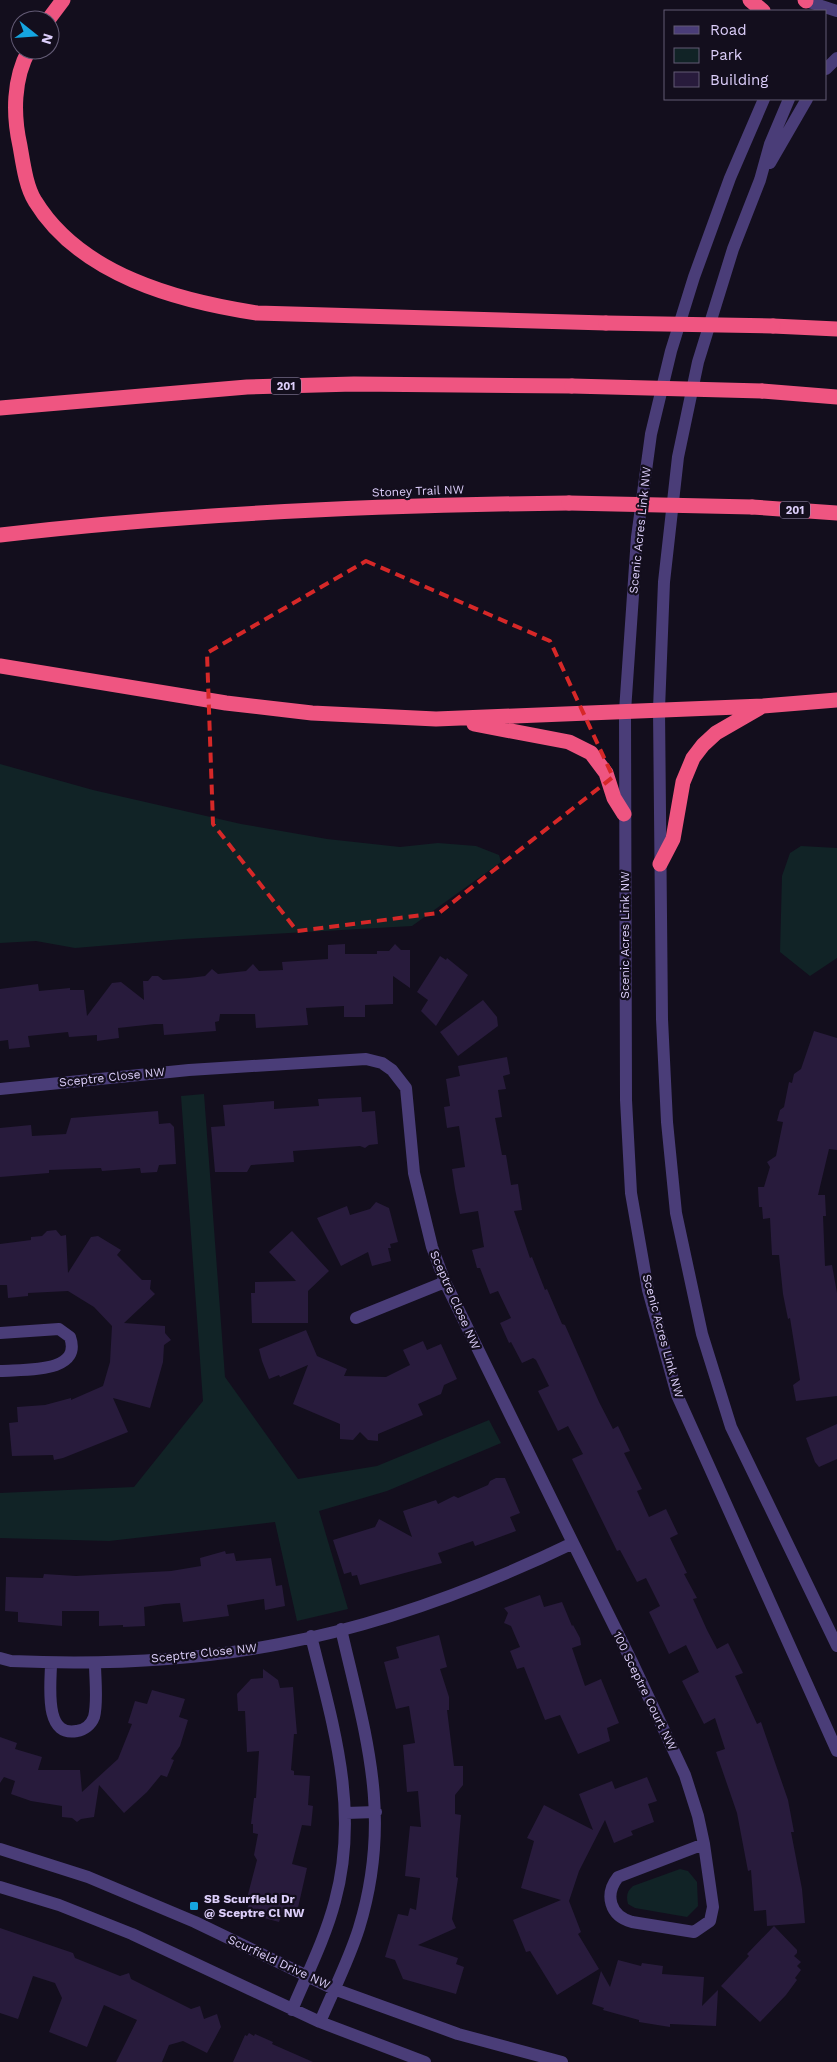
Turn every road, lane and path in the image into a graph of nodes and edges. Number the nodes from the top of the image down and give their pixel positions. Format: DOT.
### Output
graph roads {
  1 [pos="750,0"];
  2 [pos="806,0"];
  3 [pos="831,8"];
  4 [pos="762,10"];
  5 [pos="837,58"];
  6 [pos="24,60"];
  7 [pos="827,68"];
  8 [pos="764,100"];
  9 [pos="790,100"];
  10 [pos="807,100"];
  11 [pos="760,180"];
  12 [pos="837,329"];
  13 [pos="837,387"];
  14 [pos="762,391"];
  15 [pos="837,397"];
  16 [pos="0,408"];
  17 [pos="837,513"];
  18 [pos="0,535"];
  19 [pos="0,666"];
  20 [pos="837,700"];
  21 [pos="762,706"];
  22 [pos="659,709"];
  23 [pos="625,711"];
  24 [pos="436,719"];
  25 [pos="624,814"];
  26 [pos="660,864"];
  27 [pos="0,1090"];
  28 [pos="445,1282"];
  29 [pos="356,1318"];
  30 [pos="0,1333"];
  31 [pos="0,1371"];
  32 [pos="573,1543"];
  33 [pos="342,1629"];
  34 [pos="312,1636"];
  35 [pos="837,1646"];
  36 [pos="0,1658"];
  37 [pos="51,1663"];
  38 [pos="95,1663"];
  39 [pos="837,1751"];
  40 [pos="376,1812"];
  41 [pos="346,1814"];
  42 [pos="704,1844"];
  43 [pos="0,1849"];
  44 [pos="0,1887"];
  45 [pos="306,1977"];
  46 [pos="334,1989"];
  47 [pos="292,2010"];
  48 [pos="320,2022"];
  49 [pos="426,2062"];
  50 [pos="560,2062"];
  1 -- 4 [label="highway"];
  2 -- 3 [label="street"];
  5 -- 7 [label="street"];
  6 -- 12 [label="highway, bridge"];
  8 -- 23 [label="street, Scenic Acres Link NW"];
  9 -- 11 [label="street"];
  10 -- 11 [label="street"];
  11 -- 22 [label="street"];
  13 -- 14 [label="highway"];
  14 -- 15 [label="highway, 201"];
  14 -- 16 [label="highway, 201, bridge"];
  17 -- 18 [label="highway, Stoney Trail NW / 201, bridge"];
  19 -- 24 [label="highway"];
  20 -- 21 [label="highway"];
  21 -- 22 [label="highway"];
  21 -- 26 [label="highway"];
  22 -- 23 [label="highway"];
  22 -- 26 [label="street"];
  23 -- 24 [label="highway"];
  23 -- 25 [label="street, Scenic Acres Link NW"];
  24 -- 25 [label="highway"];
  25 -- 39 [label="street, Scenic Acres Link NW"];
  26 -- 35 [label="street"];
  27 -- 28 [label="street, Sceptre Close NW"];
  28 -- 29 [label="street"];
  28 -- 32 [label="street, Sceptre Close NW"];
  30 -- 31 [label="street"];
  32 -- 33 [label="street, Sceptre Close NW"];
  32 -- 42 [label="street, 100 Sceptre Court NW"];
  33 -- 34 [label="street, Sceptre Close NW"];
  33 -- 40 [label="street"];
  34 -- 38 [label="street, Sceptre Close NW"];
  34 -- 41 [label="street"];
  36 -- 37 [label="street, Sceptre Close NW"];
  37 -- 38 [label="street, Sceptre Close NW"];
  37 -- 38 [label="street"];
  40 -- 41 [label="street"];
  40 -- 46 [label="street"];
  41 -- 45 [label="street"];
  42 -- 42 [label="street, 100 Sceptre Court NW"];
  43 -- 45 [label="street, Scurfield Drive NW"];
  44 -- 47 [label="street"];
  45 -- 46 [label="street, Scurfield Drive NW"];
  45 -- 47 [label="street"];
  46 -- 48 [label="street"];
  46 -- 50 [label="street, Scurfield Drive NW"];
  47 -- 48 [label="street"];
  48 -- 49 [label="street"];
}
